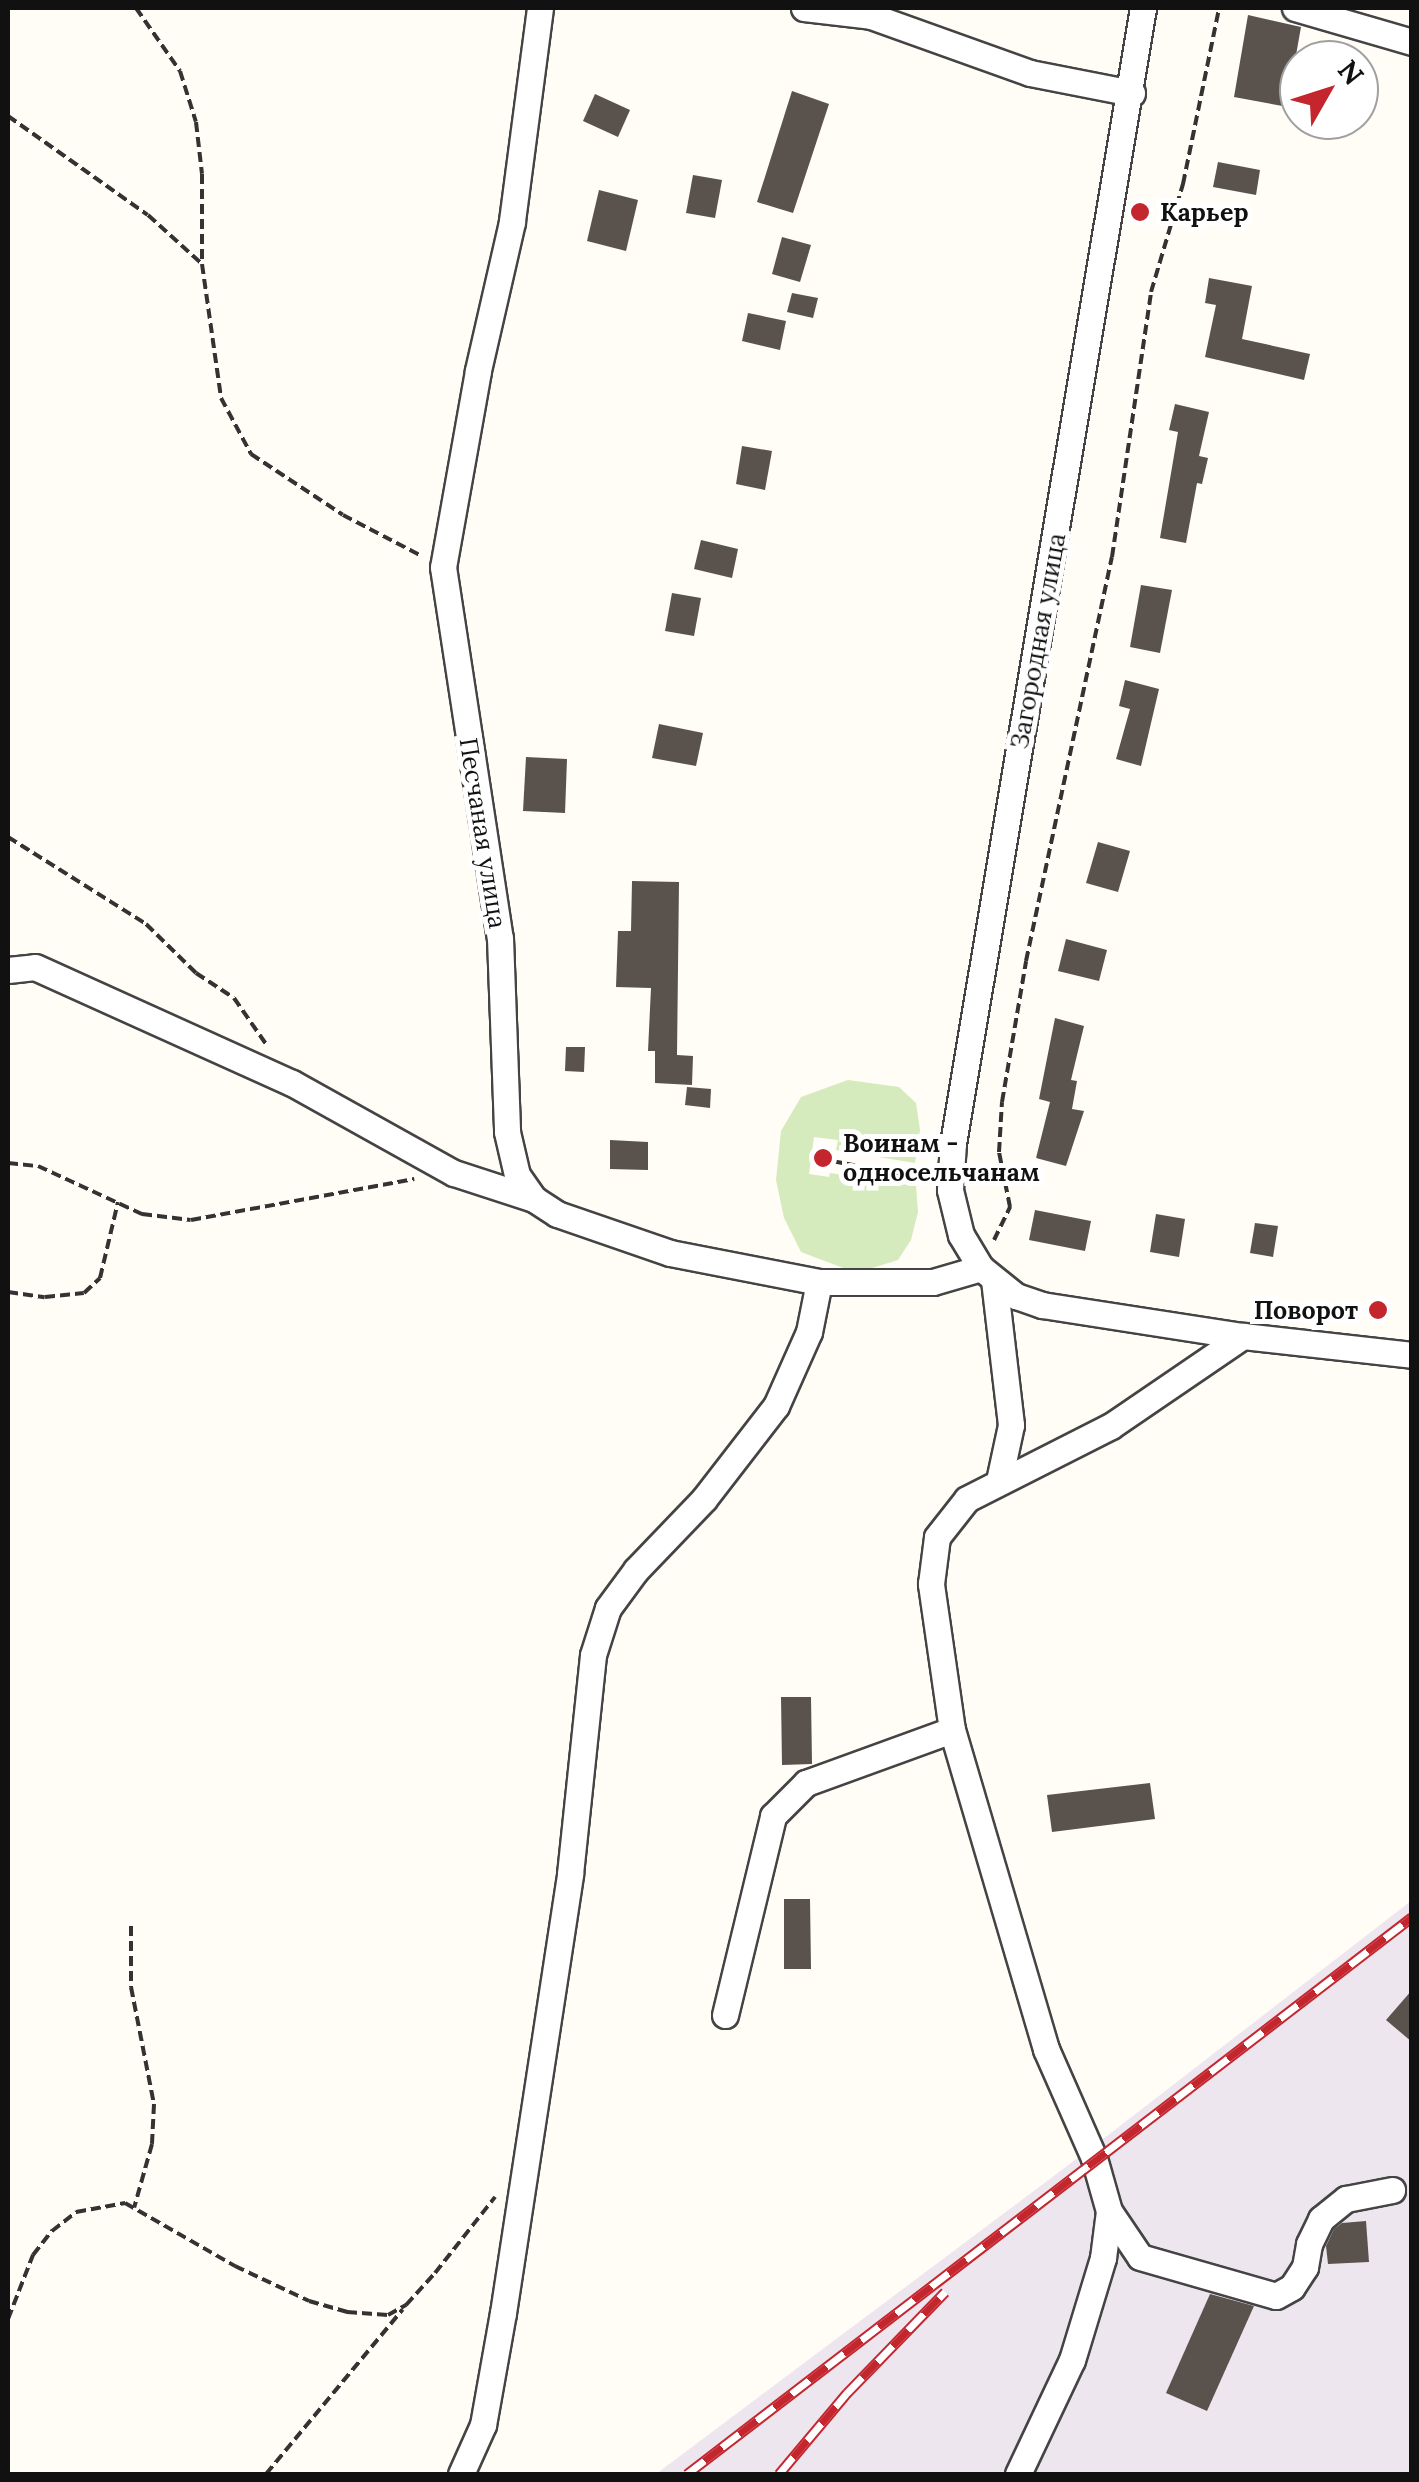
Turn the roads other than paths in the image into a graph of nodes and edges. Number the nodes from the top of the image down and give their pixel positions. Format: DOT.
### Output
graph roads {
  1 [pos="540,8"];
  2 [pos="804,8"];
  3 [pos="1143,8"];
  4 [pos="1295,8"];
  5 [pos="1412,42"];
  6 [pos="1132,93"];
  7 [pos="8,970"];
  8 [pos="534,1199"];
  9 [pos="988,1274"];
  10 [pos="819,1282"];
  11 [pos="1243,1336"];
  12 [pos="1412,1355"];
  13 [pos="999,1481"];
  14 [pos="952,1730"];
  15 [pos="725,2014"];
  16 [pos="1392,2190"];
  17 [pos="1108,2211"];
  18 [pos="461,2474"];
  19 [pos="1018,2474"];
  1 -- 8 [label="street, Песчаная улица"];
  2 -- 6 [label="street"];
  3 -- 6 [label="street, Загородная улица"];
  4 -- 5 [label="street"];
  6 -- 9 [label="street, Загородная улица"];
  7 -- 8 [label="street"];
  8 -- 10 [label="street"];
  9 -- 10 [label="street"];
  9 -- 11 [label="street"];
  9 -- 13 [label="street"];
  10 -- 18 [label="street"];
  11 -- 12 [label="street"];
  11 -- 13 [label="street"];
  13 -- 14 [label="street"];
  14 -- 15 [label="street"];
  14 -- 17 [label="street"];
  16 -- 17 [label="street"];
  17 -- 19 [label="street"];
}
